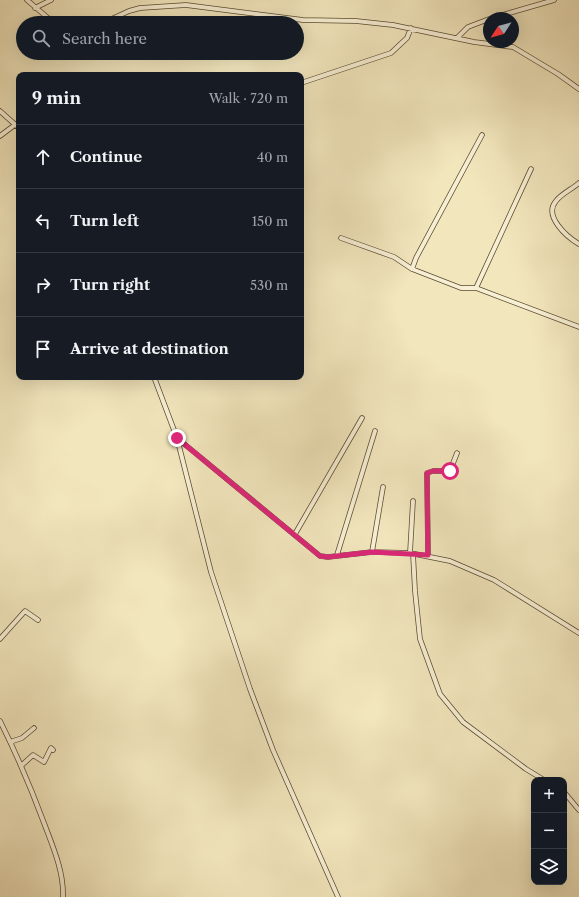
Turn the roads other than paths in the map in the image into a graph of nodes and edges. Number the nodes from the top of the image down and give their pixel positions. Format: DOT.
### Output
graph roads {
  1 [pos="27,0"];
  2 [pos="51,0"];
  3 [pos="554,0"];
  4 [pos="35,8"];
  5 [pos="511,12"];
  6 [pos="45,16"];
  7 [pos="118,16"];
  8 [pos="273,16"];
  9 [pos="304,20"];
  10 [pos="483,21"];
  11 [pos="411,28"];
  12 [pos="456,38"];
  13 [pos="304,82"];
  14 [pos="579,89"];
  15 [pos="0,111"];
  16 [pos="16,125"];
  17 [pos="16,127"];
  18 [pos="482,135"];
  19 [pos="0,136"];
  20 [pos="531,169"];
  21 [pos="579,183"];
  22 [pos="341,238"];
  23 [pos="579,244"];
  24 [pos="412,270"];
  25 [pos="476,288"];
  26 [pos="579,327"];
  27 [pos="155,380"];
  28 [pos="362,418"];
  29 [pos="375,431"];
  30 [pos="177,438"];
  31 [pos="458,453"];
  32 [pos="367,463"];
  33 [pos="383,487"];
  34 [pos="413,501"];
  35 [pos="295,534"];
  36 [pos="372,552"];
  37 [pos="412,553"];
  38 [pos="338,555"];
  39 [pos="428,555"];
  40 [pos="38,620"];
  41 [pos="579,633"];
  42 [pos="0,639"];
  43 [pos="0,721"];
  44 [pos="34,728"];
  45 [pos="10,742"];
  46 [pos="53,750"];
  47 [pos="22,765"];
  48 [pos="539,777"];
  49 [pos="567,796"];
  50 [pos="579,810"];
  51 [pos="63,897"];
  52 [pos="338,897"];
  1 -- 4 [label="street"];
  2 -- 4 [label="street"];
  3 -- 5 [label="street"];
  4 -- 6 [label="street"];
  7 -- 8 [label="street"];
  9 -- 11 [label="street"];
  10 -- 12 [label="street"];
  11 -- 12 [label="street"];
  11 -- 13 [label="street"];
  12 -- 14 [label="street"];
  15 -- 16 [label="street"];
  17 -- 19 [label="street"];
  18 -- 24 [label="street"];
  20 -- 25 [label="street"];
  21 -- 23 [label="street"];
  22 -- 24 [label="street"];
  24 -- 25 [label="street"];
  25 -- 26 [label="street"];
  27 -- 30 [label="street"];
  28 -- 35 [label="street"];
  29 -- 38 [label="street"];
  30 -- 35 [label="street"];
  30 -- 52 [label="street"];
  31 -- 39 [label="street"];
  32 -- 38 [label="street"];
  33 -- 36 [label="street"];
  34 -- 37 [label="street"];
  35 -- 38 [label="street"];
  36 -- 37 [label="street"];
  36 -- 38 [label="street"];
  37 -- 39 [label="street"];
  37 -- 48 [label="street"];
  39 -- 41 [label="street"];
  40 -- 42 [label="street"];
  43 -- 45 [label="street"];
  44 -- 45 [label="street"];
  45 -- 47 [label="street"];
  46 -- 47 [label="street"];
  47 -- 51 [label="street"];
  49 -- 50 [label="street"];
}
